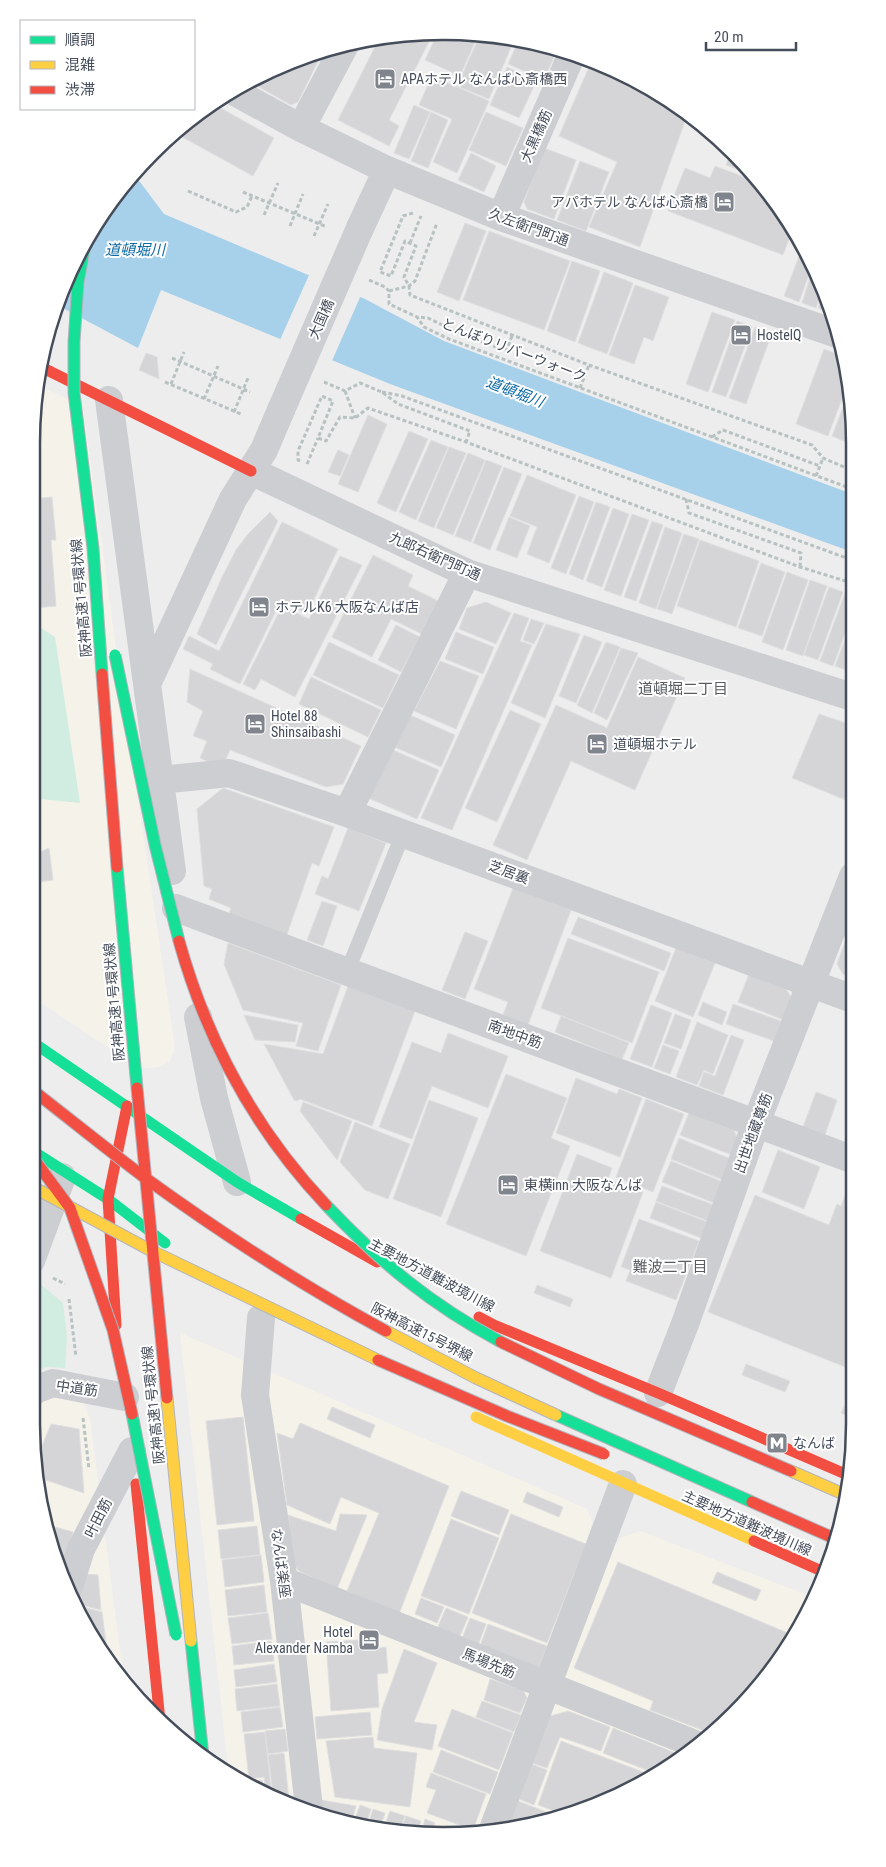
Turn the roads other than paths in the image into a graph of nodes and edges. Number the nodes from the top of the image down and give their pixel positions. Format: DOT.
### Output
graph roads {
  1 [pos="340,54"];
  2 [pos="569,60"];
  3 [pos="240,95"];
  4 [pos="301,128"];
  5 [pos="387,170"];
  6 [pos="501,217"];
  7 [pos="82,265"];
  8 [pos="830,332"];
  9 [pos="47,370"];
  10 [pos="109,400"];
  11 [pos="251,471"];
  12 [pos="93,548"];
  13 [pos="467,573"];
  14 [pos="147,684"];
  15 [pos="846,695"];
  16 [pos="160,780"];
  17 [pos="347,813"];
  18 [pos="403,834"];
  19 [pos="846,894"];
  20 [pos="176,908"];
  21 [pos="346,972"];
  22 [pos="812,983"];
  23 [pos="846,996"];
  24 [pos="40,1047"];
  25 [pos="40,1096"];
  26 [pos="127,1106"];
  27 [pos="756,1123"];
  28 [pos="40,1156"];
  29 [pos="846,1157"];
  30 [pos="40,1167"];
  31 [pos="64,1171"];
  32 [pos="237,1182"];
  33 [pos="40,1191"];
  34 [pos="108,1199"];
  35 [pos="40,1261"];
  36 [pos="266,1320"];
  37 [pos="342,1355"];
  38 [pos="405,1384"];
  39 [pos="40,1388"];
  40 [pos="658,1393"];
  41 [pos="125,1397"];
  42 [pos="467,1413"];
  43 [pos="132,1451"];
  44 [pos="613,1457"];
  45 [pos="843,1473"];
  46 [pos="669,1478"];
  47 [pos="623,1484"];
  48 [pos="840,1493"];
  49 [pos="830,1536"];
  50 [pos="830,1537"];
  51 [pos="818,1571"];
  52 [pos="72,1579"];
  53 [pos="284,1581"];
  54 [pos="178,1642"];
  55 [pos="182,1661"];
  56 [pos="548,1686"];
  57 [pos="159,1710"];
  58 [pos="690,1742"];
  59 [pos="201,1746"];
  60 [pos="202,1747"];
  61 [pos="309,1804"];
  62 [pos="495,1824"];
  1 -- 4 [label="street"];
  2 -- 6 [label="street, 大黒橋筋"];
  3 -- 4 [label="street, 久左衛門町通"];
  4 -- 5 [label="street, 久左衛門町通"];
  5 -- 6 [label="street, 久左衛門町通"];
  5 -- 11 [label="street, 大国橋, bridge"];
  6 -- 8 [label="street, 久左衛門町通"];
  7 -- 12 [label="main road, 阪神高速1号環状線, bridge"];
  9 -- 10 [label="main road, 九郎右衛門町通"];
  10 -- 11 [label="main road, 九郎右衛門町通"];
  10 -- 14 [label="street"];
  11 -- 13 [label="street, 九郎右衛門町通"];
  11 -- 14 [label="street, 大国橋"];
  12 -- 48 [label="main road, bridge"];
  12 -- 60 [label="main road, 阪神高速1号環状線, bridge"];
  13 -- 15 [label="street, 九郎右衛門町通"];
  13 -- 17 [label="street"];
  14 -- 16 [label="street"];
  16 -- 17 [label="street, 芝居裏"];
  16 -- 20 [label="street"];
  17 -- 18 [label="street, 芝居裏"];
  18 -- 21 [label="lane"];
  18 -- 22 [label="street, 芝居裏"];
  19 -- 22 [label="street, 出世地蔵尊筋"];
  20 -- 21 [label="street, 南地中筋"];
  20 -- 32 [label="street"];
  21 -- 27 [label="street, 南地中筋"];
  22 -- 23 [label="street, 芝居裏"];
  22 -- 27 [label="street, 出世地蔵尊筋"];
  24 -- 26 [label="main road, 主要地方道難波境川線"];
  25 -- 49 [label="main road, 阪神高速15号堺線, bridge"];
  26 -- 32 [label="main road, 主要地方道難波境川線"];
  26 -- 34 [label="main road"];
  27 -- 29 [label="street, 南地中筋"];
  27 -- 40 [label="street, 出世地蔵尊筋"];
  28 -- 31 [label="main road"];
  30 -- 54 [label="main road, bridge"];
  31 -- 34 [label="main road"];
  31 -- 35 [label="street"];
  32 -- 40 [label="main road, 主要地方道難波境川線"];
  33 -- 44 [label="main road, bridge"];
  34 -- 36 [label="main road"];
  34 -- 41 [label="main road"];
  36 -- 53 [label="street, なんば楽座"];
  37 -- 38 [label="main road"];
  39 -- 41 [label="street, 中道筋"];
  40 -- 45 [label="main road, 主要地方道難波境川線"];
  41 -- 43 [label="main road"];
  42 -- 47 [label="main road, 主要地方道難波境川線"];
  43 -- 52 [label="street, 叶田筋"];
  43 -- 57 [label="main road"];
  46 -- 50 [label="main road, bridge"];
  47 -- 51 [label="main road, 主要地方道難波境川線"];
  47 -- 56 [label="street"];
  53 -- 56 [label="street, 馬場先筋"];
  53 -- 61 [label="street, なんば楽座"];
  55 -- 59 [label="main road, bridge"];
  56 -- 58 [label="street, 馬場先筋"];
  56 -- 62 [label="street"];
}
